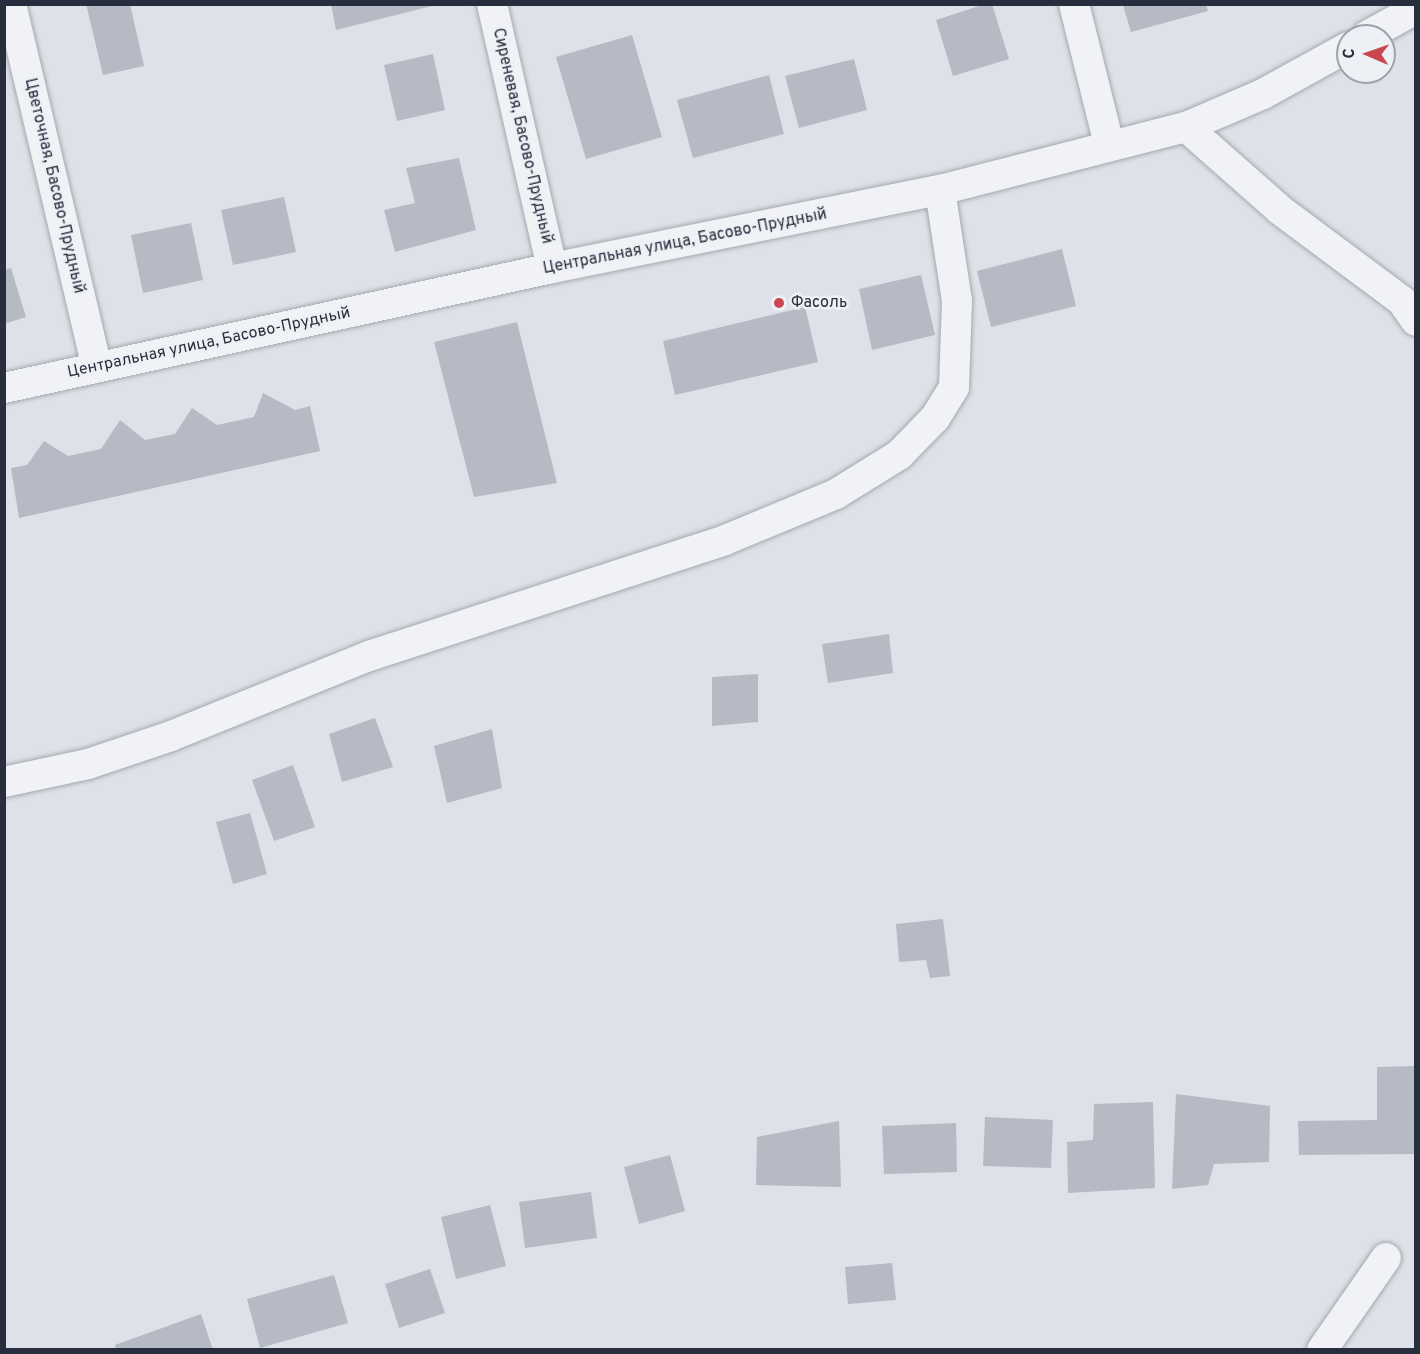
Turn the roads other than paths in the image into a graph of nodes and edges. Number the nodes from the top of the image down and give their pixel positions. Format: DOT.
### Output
graph roads {
  1 [pos="11,4"];
  2 [pos="492,4"];
  3 [pos="1074,4"];
  4 [pos="1416,9"];
  5 [pos="1389,24"];
  6 [pos="1336,54"];
  7 [pos="1186,127"];
  8 [pos="1110,144"];
  9 [pos="940,190"];
  10 [pos="552,268"];
  11 [pos="1416,321"];
  12 [pos="97,367"];
  13 [pos="4,388"];
  14 [pos="4,782"];
  15 [pos="1386,1258"];
  16 [pos="1322,1350"];
  1 -- 12 [label="street, Цветочная, Басово-Прудный"];
  2 -- 10 [label="street, Сиреневая, Басово-Прудный"];
  3 -- 8 [label="street"];
  4 -- 5 [label="street"];
  6 -- 7 [label="street, Центральная улица, Басово-Прудный"];
  7 -- 8 [label="street, Центральная улица, Басово-Прудный"];
  7 -- 11 [label="street"];
  8 -- 9 [label="street, Центральная улица, Басово-Прудный"];
  9 -- 10 [label="street, Центральная улица, Басово-Прудный"];
  9 -- 14 [label="street"];
  10 -- 12 [label="street, Центральная улица, Басово-Прудный"];
  12 -- 13 [label="street, Центральная улица, Басово-Прудный"];
  15 -- 16 [label="street"];
}
